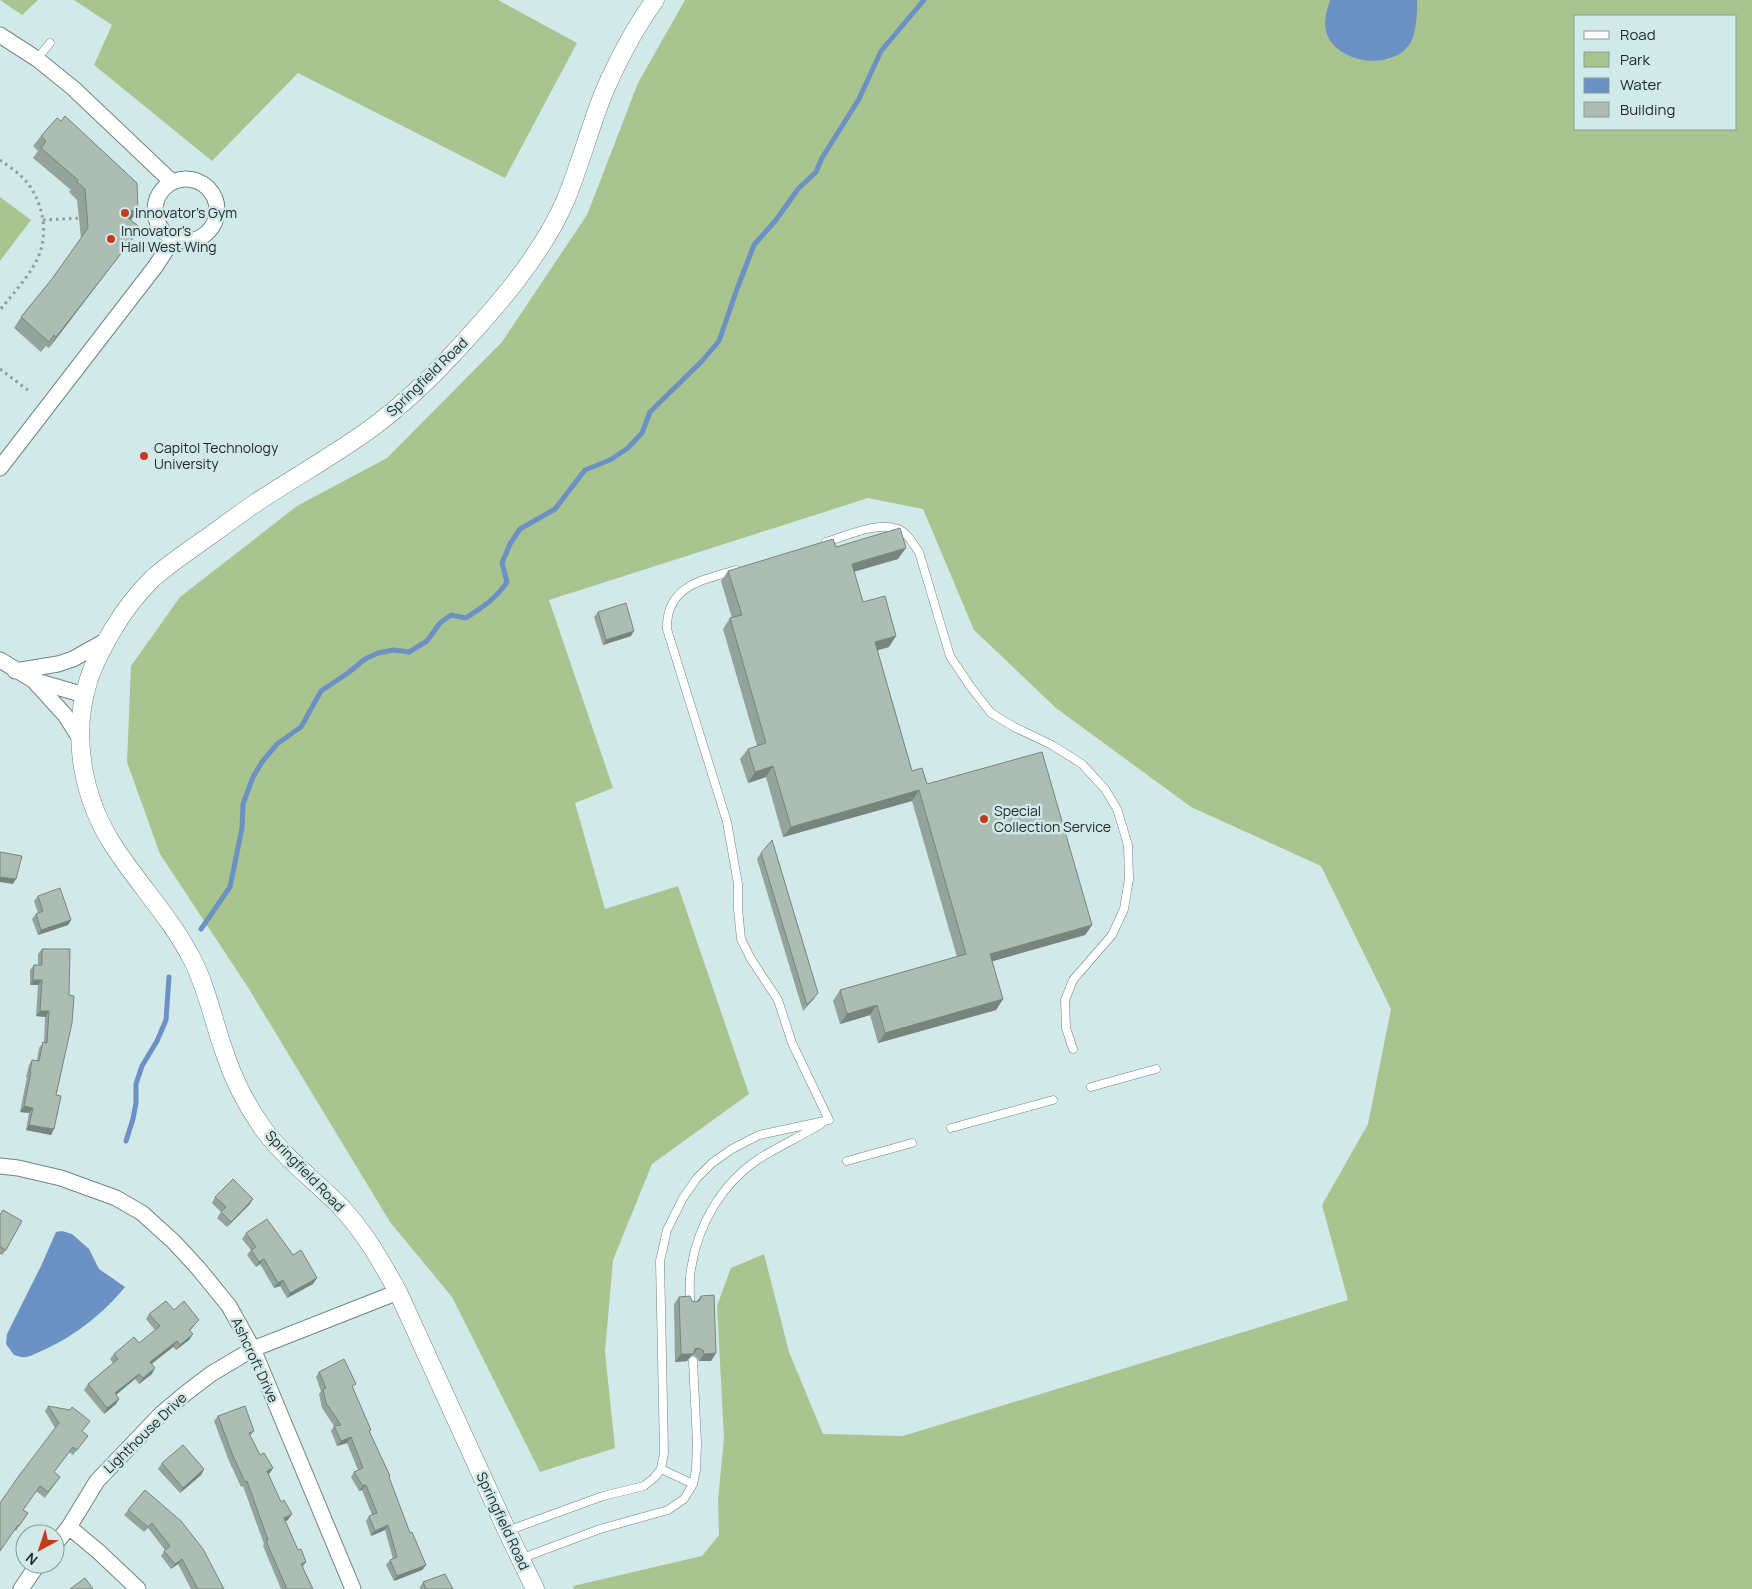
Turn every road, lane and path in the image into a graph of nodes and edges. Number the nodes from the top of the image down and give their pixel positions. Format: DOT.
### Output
graph roads {
  1 [pos="655,0"];
  2 [pos="0,35"];
  3 [pos="50,43"];
  4 [pos="37,59"];
  5 [pos="0,160"];
  6 [pos="172,182"];
  7 [pos="89,217"];
  8 [pos="43,220"];
  9 [pos="174,238"];
  10 [pos="0,310"];
  11 [pos="0,369"];
  12 [pos="29,390"];
  13 [pos="0,468"];
  14 [pos="817,545"];
  15 [pos="744,567"];
  16 [pos="107,640"];
  17 [pos="0,660"];
  18 [pos="15,671"];
  19 [pos="33,680"];
  20 [pos="84,695"];
  21 [pos="81,740"];
  22 [pos="1073,1049"];
  23 [pos="1156,1069"];
  24 [pos="1090,1087"];
  25 [pos="1053,1100"];
  26 [pos="829,1120"];
  27 [pos="951,1128"];
  28 [pos="912,1143"];
  29 [pos="847,1161"];
  30 [pos="0,1166"];
  31 [pos="398,1292"];
  32 [pos="690,1304"];
  33 [pos="253,1349"];
  34 [pos="693,1361"];
  35 [pos="661,1469"];
  36 [pos="693,1484"];
  37 [pos="69,1527"];
  38 [pos="507,1531"];
  39 [pos="65,1532"];
  40 [pos="520,1560"];
  41 [pos="31,1574"];
  42 [pos="21,1589"];
  43 [pos="138,1589"];
  44 [pos="353,1589"];
  45 [pos="535,1589"];
  1 -- 16 [label="street, Springfield Road"];
  2 -- 4 [label="street"];
  3 -- 4 [label="lane"];
  4 -- 6 [label="street"];
  5 -- 8 [label="path"];
  6 -- 9 [label="street"];
  6 -- 9 [label="street"];
  7 -- 8 [label="path"];
  8 -- 10 [label="path"];
  9 -- 13 [label="street"];
  11 -- 12 [label="path"];
  14 -- 22 [label="lane"];
  15 -- 26 [label="lane"];
  16 -- 18 [label="street"];
  16 -- 20 [label="street, Springfield Road"];
  17 -- 18 [label="street"];
  18 -- 19 [label="street"];
  19 -- 20 [label="street"];
  19 -- 21 [label="street"];
  20 -- 21 [label="street, Springfield Road"];
  21 -- 31 [label="street, Springfield Road"];
  23 -- 24 [label="lane"];
  25 -- 27 [label="lane"];
  26 -- 32 [label="lane"];
  26 -- 35 [label="lane"];
  28 -- 29 [label="lane"];
  30 -- 33 [label="street, Ashcroft Drive"];
  31 -- 33 [label="street, Lighthouse Drive"];
  31 -- 38 [label="street, Springfield Road"];
  33 -- 37 [label="street, Lighthouse Drive"];
  33 -- 44 [label="street, Ashcroft Drive"];
  34 -- 36 [label="lane"];
  35 -- 36 [label="lane"];
  35 -- 38 [label="lane"];
  36 -- 40 [label="lane"];
  37 -- 39 [label="street, Lighthouse Drive"];
  37 -- 43 [label="street"];
  38 -- 40 [label="street, Springfield Road"];
  40 -- 45 [label="street, Springfield Road"];
  41 -- 42 [label="street"];
}
